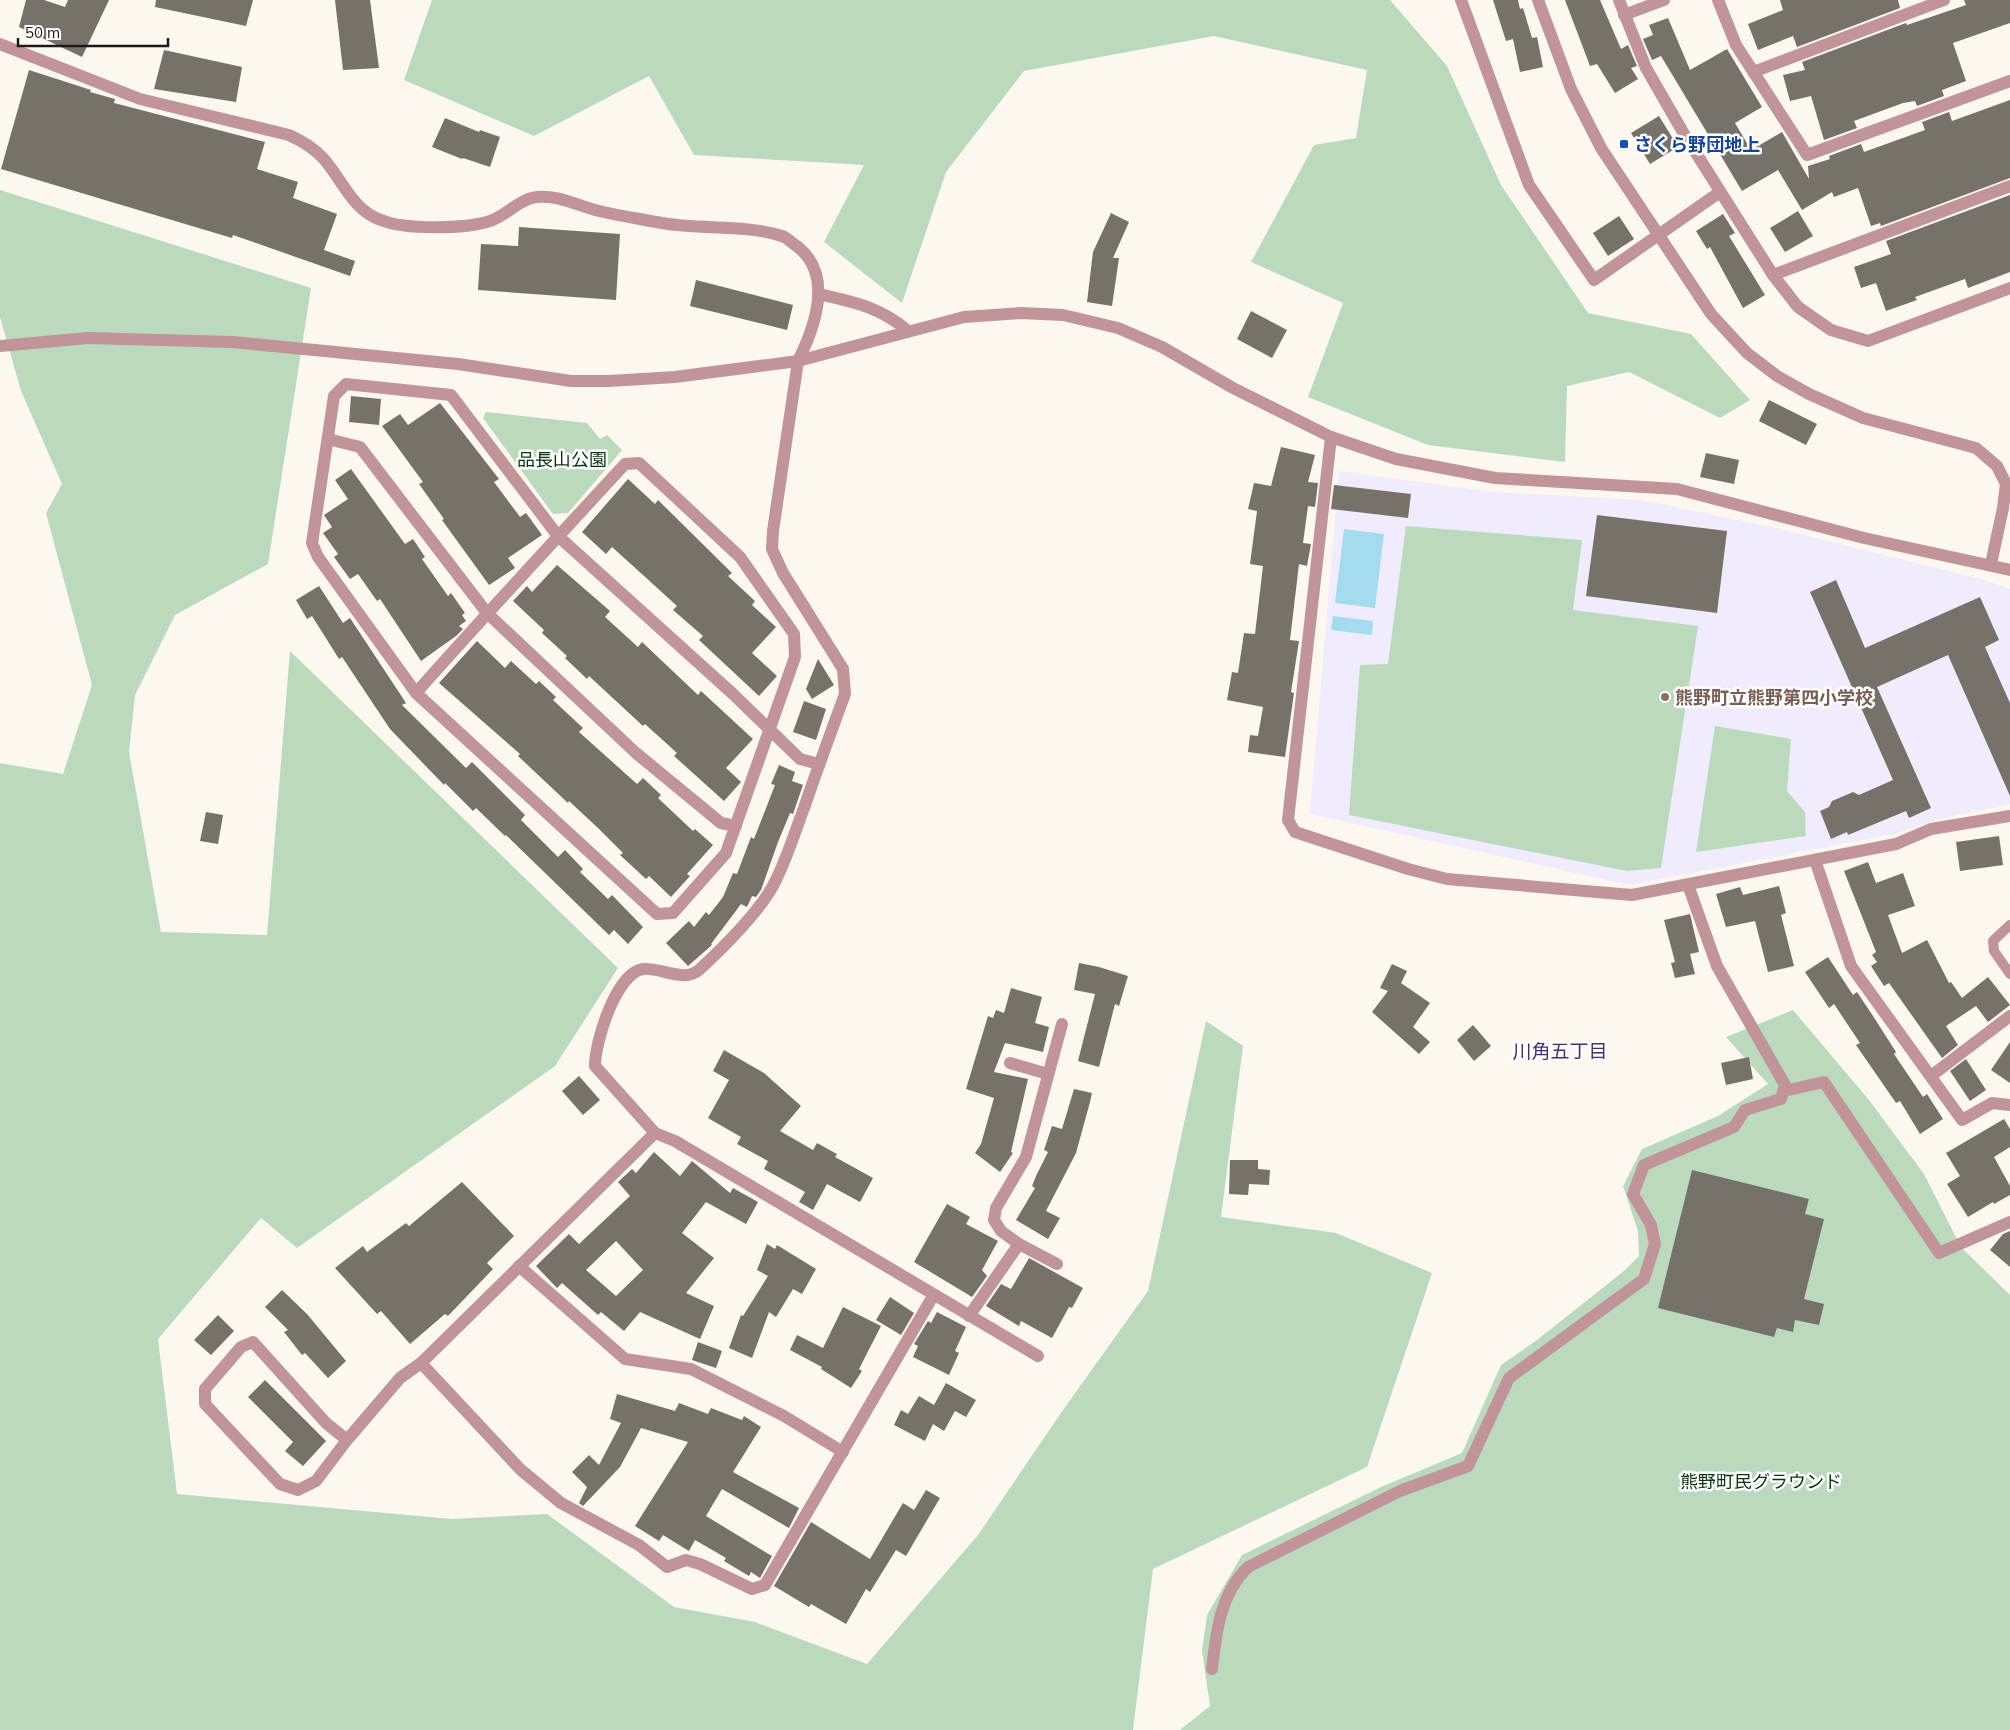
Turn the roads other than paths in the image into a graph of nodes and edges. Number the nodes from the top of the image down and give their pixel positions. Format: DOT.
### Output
graph roads {
  1 [pos="1461,0"];
  2 [pos="1538,0"];
  3 [pos="1619,0"];
  4 [pos="1664,0"];
  5 [pos="1718,0"];
  6 [pos="1944,0"];
  7 [pos="1624,15"];
  8 [pos="0,44"];
  9 [pos="1753,72"];
  10 [pos="2010,81"];
  11 [pos="2010,186"];
  12 [pos="1720,192"];
  13 [pos="1657,236"];
  14 [pos="1773,276"];
  15 [pos="2010,288"];
  16 [pos="818,294"];
  17 [pos="908,331"];
  18 [pos="0,346"];
  19 [pos="798,362"];
  20 [pos="1330,437"];
  21 [pos="328,439"];
  22 [pos="558,536"];
  23 [pos="1991,564"];
  24 [pos="2010,570"];
  25 [pos="487,613"];
  26 [pos="416,693"];
  27 [pos="769,730"];
  28 [pos="819,764"];
  29 [pos="2010,816"];
  30 [pos="736,826"];
  31 [pos="1815,860"];
  32 [pos="1688,885"];
  33 [pos="2010,925"];
  34 [pos="2010,974"];
  35 [pos="2010,1016"];
  36 [pos="1062,1024"];
  37 [pos="1010,1064"];
  38 [pos="1048,1074"];
  39 [pos="1931,1076"];
  40 [pos="1784,1091"];
  41 [pos="2010,1105"];
  42 [pos="655,1133"];
  43 [pos="2010,1222"];
  44 [pos="1019,1244"];
  45 [pos="1057,1264"];
  46 [pos="519,1266"];
  47 [pos="933,1296"];
  48 [pos="969,1316"];
  49 [pos="1038,1356"];
  50 [pos="420,1363"];
  51 [pos="347,1440"];
  52 [pos="843,1452"];
  53 [pos="1212,1670"];
  1 -- 13 [label="street"];
  2 -- 13 [label="street"];
  3 -- 7 [label="street"];
  4 -- 7 [label="street"];
  5 -- 9 [label="street"];
  6 -- 9 [label="street"];
  7 -- 12 [label="street"];
  8 -- 16 [label="street"];
  9 -- 10 [label="street"];
  11 -- 14 [label="street"];
  12 -- 13 [label="street"];
  12 -- 14 [label="street"];
  13 -- 23 [label="street"];
  14 -- 15 [label="street"];
  16 -- 17 [label="street"];
  16 -- 19 [label="street"];
  17 -- 19 [label="street"];
  17 -- 20 [label="street"];
  18 -- 19 [label="street"];
  19 -- 28 [label="street"];
  20 -- 23 [label="street"];
  20 -- 32 [label="street"];
  21 -- 22 [label="street"];
  21 -- 25 [label="street"];
  21 -- 26 [label="street"];
  22 -- 25 [label="street"];
  22 -- 27 [label="street"];
  22 -- 27 [label="street"];
  23 -- 24 [label="street"];
  25 -- 26 [label="street"];
  25 -- 30 [label="street"];
  26 -- 30 [label="street"];
  27 -- 28 [label="street"];
  27 -- 30 [label="street"];
  28 -- 42 [label="street"];
  29 -- 31 [label="street"];
  31 -- 32 [label="street"];
  31 -- 39 [label="street"];
  32 -- 40 [label="street"];
  33 -- 34 [label="lane"];
  35 -- 39 [label="street"];
  36 -- 38 [label="street"];
  37 -- 38 [label="street"];
  38 -- 44 [label="street"];
  39 -- 41 [label="street"];
  40 -- 43 [label="street"];
  40 -- 53 [label="street"];
  42 -- 46 [label="street"];
  42 -- 47 [label="street"];
  44 -- 45 [label="street"];
  44 -- 48 [label="street"];
  46 -- 50 [label="street"];
  46 -- 52 [label="street"];
  47 -- 48 [label="street"];
  47 -- 52 [label="street"];
  48 -- 49 [label="street"];
  50 -- 51 [label="street"];
  50 -- 52 [label="street"];
  51 -- 51 [label="street"];
}
